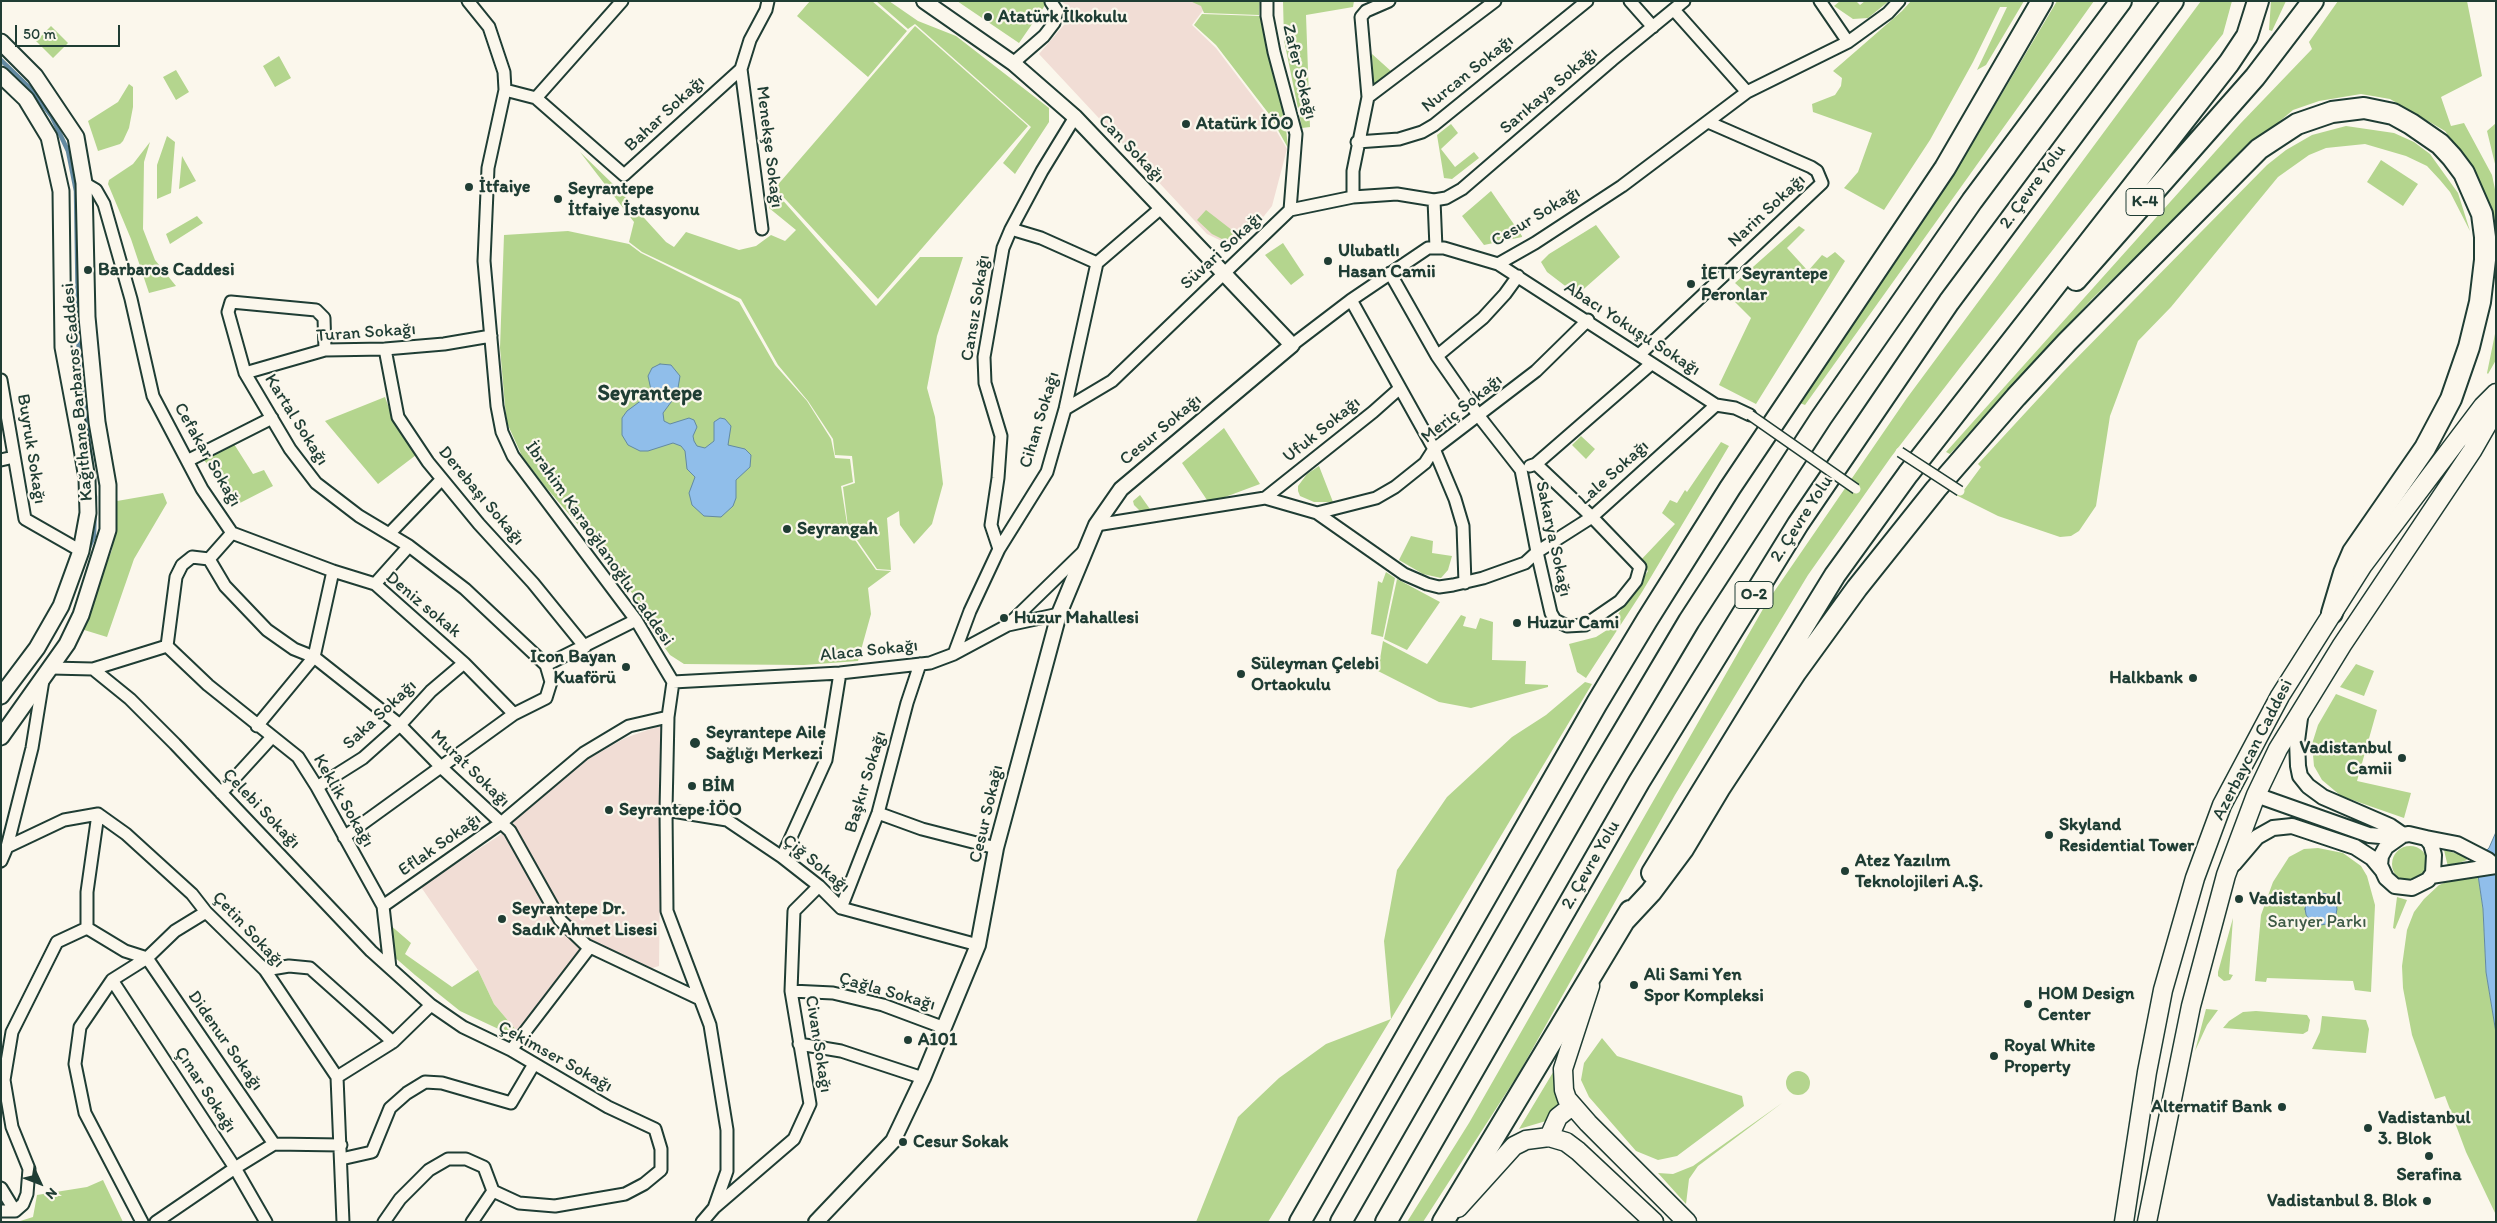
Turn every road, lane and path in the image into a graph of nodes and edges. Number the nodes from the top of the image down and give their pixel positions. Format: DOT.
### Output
graph roads {
  1 [pos="468,1"];
  2 [pos="622,1"];
  3 [pos="768,1"];
  4 [pos="924,1"];
  5 [pos="1267,1"];
  6 [pos="1389,1"];
  7 [pos="1495,1"];
  8 [pos="1587,1"];
  9 [pos="1630,1"];
  10 [pos="1684,1"];
  11 [pos="1820,1"];
  12 [pos="1899,1"];
  13 [pos="2042,1"];
  14 [pos="2121,1"];
  15 [pos="2173,1"];
  16 [pos="2258,1"];
  17 [pos="1051,2"];
  18 [pos="2307,9"];
  19 [pos="1674,10"];
  20 [pos="1653,27"];
  21 [pos="1,42"];
  22 [pos="1848,42"];
  23 [pos="1013,63"];
  24 [pos="741,69"];
  25 [pos="1,75"];
  26 [pos="505,90"];
  27 [pos="1747,92"];
  28 [pos="1368,97"];
  29 [pos="536,98"];
  30 [pos="1075,117"];
  31 [pos="1708,122"];
  32 [pos="1357,142"];
  33 [pos="84,184"];
  34 [pos="1353,197"];
  35 [pos="1434,200"];
  36 [pos="1161,208"];
  37 [pos="1290,210"];
  38 [pos="762,229"];
  39 [pos="1010,229"];
  40 [pos="1436,248"];
  41 [pos="1097,263"];
  42 [pos="1498,264"];
  43 [pos="1225,273"];
  44 [pos="1390,274"];
  45 [pos="1518,276"];
  46 [pos="1351,300"];
  47 [pos="1588,320"];
  48 [pos="491,336"];
  49 [pos="1292,345"];
  50 [pos="385,349"];
  51 [pos="325,350"];
  52 [pos="1638,355"];
  53 [pos="1437,356"];
  54 [pos="1651,364"];
  55 [pos="245,373"];
  56 [pos="1,380"];
  57 [pos="1982,383"];
  58 [pos="1400,388"];
  59 [pos="2496,393"];
  60 [pos="1716,405"];
  61 [pos="1065,409"];
  62 [pos="2496,409"];
  63 [pos="1478,415"];
  64 [pos="1750,415"];
  65 [pos="272,418"];
  66 [pos="1434,449"];
  67 [pos="1900,452"];
  68 [pos="14,457"];
  69 [pos="1,460"];
  70 [pos="188,460"];
  71 [pos="1536,464"];
  72 [pos="1521,470"];
  73 [pos="442,479"];
  74 [pos="1856,489"];
  75 [pos="1960,491"];
  76 [pos="1265,498"];
  77 [pos="1317,512"];
  78 [pos="1592,517"];
  79 [pos="1096,525"];
  80 [pos="232,533"];
  81 [pos="390,533"];
  82 [pos="409,546"];
  83 [pos="998,549"];
  84 [pos="1085,550"];
  85 [pos="81,551"];
  86 [pos="1537,552"];
  87 [pos="209,559"];
  88 [pos="333,571"];
  89 [pos="1465,583"];
  90 [pos="375,584"];
  91 [pos="2332,613"];
  92 [pos="1059,614"];
  93 [pos="636,620"];
  94 [pos="1008,625"];
  95 [pos="167,646"];
  96 [pos="585,647"];
  97 [pos="954,654"];
  98 [pos="314,657"];
  99 [pos="464,664"];
  100 [pos="920,664"];
  101 [pos="546,665"];
  102 [pos="93,669"];
  103 [pos="47,673"];
  104 [pos="840,673"];
  105 [pos="674,682"];
  106 [pos="1,696"];
  107 [pos="1,705"];
  108 [pos="23,707"];
  109 [pos="2302,711"];
  110 [pos="514,714"];
  111 [pos="668,717"];
  112 [pos="400,725"];
  113 [pos="257,726"];
  114 [pos="1,737"];
  115 [pos="272,737"];
  116 [pos="442,768"];
  117 [pos="317,787"];
  118 [pos="221,793"];
  119 [pos="2256,795"];
  120 [pos="2222,805"];
  121 [pos="666,810"];
  122 [pos="878,813"];
  123 [pos="98,814"];
  124 [pos="500,823"];
  125 [pos="2403,835"];
  126 [pos="344,837"];
  127 [pos="2426,838"];
  128 [pos="7,847"];
  129 [pos="996,848"];
  130 [pos="782,857"];
  131 [pos="1,861"];
  132 [pos="2496,866"];
  133 [pos="2382,870"];
  134 [pos="2226,875"];
  135 [pos="2431,876"];
  136 [pos="819,886"];
  137 [pos="383,906"];
  138 [pos="840,908"];
  139 [pos="206,912"];
  140 [pos="1624,921"];
  141 [pos="87,928"];
  142 [pos="978,945"];
  143 [pos="590,947"];
  144 [pos="147,958"];
  145 [pos="390,968"];
  146 [pos="1596,968"];
  147 [pos="265,970"];
  148 [pos="112,980"];
  149 [pos="791,991"];
  150 [pos="700,999"];
  151 [pos="431,1004"];
  152 [pos="942,1027"];
  153 [pos="393,1042"];
  154 [pos="799,1044"];
  155 [pos="511,1050"];
  156 [pos="534,1064"];
  157 [pos="337,1078"];
  158 [pos="923,1078"];
  159 [pos="1572,1106"];
  160 [pos="1549,1137"];
  161 [pos="274,1144"];
  162 [pos="341,1145"];
  163 [pos="341,1159"];
  164 [pos="235,1168"];
  165 [pos="1,1188"];
  166 [pos="493,1191"];
  167 [pos="2152,1196"];
  168 [pos="714,1208"];
  169 [pos="1,1211"];
  170 [pos="15,1211"];
  171 [pos="142,1222"];
  172 [pos="156,1222"];
  173 [pos="266,1222"];
  174 [pos="343,1222"];
  175 [pos="384,1222"];
  176 [pos="472,1222"];
  177 [pos="702,1222"];
  178 [pos="816,1222"];
  179 [pos="1300,1222"];
  180 [pos="1341,1222"];
  181 [pos="1386,1222"];
  182 [pos="1444,1222"];
  183 [pos="1654,1222"];
  184 [pos="1687,1222"];
  185 [pos="2124,1222"];
  186 [pos="2147,1222"];
  187 [pos="2154,1222"];
  1 -- 26 [label="street, İbrahim Karaoğlanoğlu Caddesi"];
  2 -- 29 [label="street"];
  3 -- 24 [label="street"];
  4 -- 23 [label="street, Can Sokağı"];
  5 -- 37 [label="street, Zafer Sokağı"];
  6 -- 28 [label="street"];
  7 -- 28 [label="street"];
  8 -- 32 [label="street, Nurcan Sokağı"];
  9 -- 20 [label="street"];
  10 -- 19 [label="street, Sarıkaya Sokağı"];
  11 -- 22 [label="street"];
  12 -- 22 [label="street, Cesur Sokağı"];
  13 -- 179 [label="highway"];
  14 -- 180 [label="highway, O-2"];
  15 -- 181 [label="highway, 2. Çevre Yolu / O-2"];
  16 -- 57 [label="highway"];
  17 -- 23 [label="street"];
  18 -- 57 [label="highway, K-4"];
  19 -- 20 [label="street, Sarıkaya Sokağı"];
  19 -- 27 [label="street"];
  20 -- 35 [label="street, Sarıkaya Sokağı"];
  21 -- 33 [label="main road, Kağıthane Barbaros Caddesi"];
  22 -- 27 [label="street, Cesur Sokağı"];
  23 -- 30 [label="street, Can Sokağı"];
  24 -- 29 [label="street, Bahar Sokağı"];
  24 -- 38 [label="street, Menekşe Sokağı"];
  25 -- 85 [label="main road, Kağıthane Barbaros Caddesi"];
  26 -- 29 [label="street, Bahar Sokağı"];
  26 -- 48 [label="street, İbrahim Karaoğlanoğlu Caddesi"];
  27 -- 31 [label="street, Cesur Sokağı"];
  28 -- 32 [label="street"];
  30 -- 36 [label="street, Can Sokağı"];
  30 -- 39 [label="street, Cansız Sokağı"];
  31 -- 42 [label="street, Cesur Sokağı"];
  31 -- 52 [label="street, Narin Sokağı"];
  32 -- 34 [label="street"];
  33 -- 70 [label="street, Cefakar Sokağı"];
  33 -- 103 [label="main road, Kağıthane Barbaros Caddesi"];
  34 -- 35 [label="street, Süvari Sokağı"];
  34 -- 37 [label="street, Süvari Sokağı"];
  35 -- 40 [label="street"];
  36 -- 41 [label="street"];
  36 -- 43 [label="street, Can Sokağı"];
  37 -- 43 [label="street, Süvari Sokağı"];
  39 -- 41 [label="street"];
  39 -- 83 [label="street, Cansız Sokağı"];
  40 -- 42 [label="street, Cesur Sokağı"];
  40 -- 44 [label="street, Cesur Sokağı"];
  41 -- 61 [label="street, Cihan Sokağı"];
  42 -- 45 [label="street, Abacı Yokuşu Sokağı"];
  43 -- 49 [label="street, Can Sokağı"];
  43 -- 61 [label="street, Süvari Sokağı"];
  44 -- 46 [label="street, Cesur Sokağı"];
  44 -- 53 [label="street, Sakarya Sokağı"];
  45 -- 47 [label="street, Abacı Yokuşu Sokağı"];
  45 -- 53 [label="street"];
  46 -- 49 [label="street, Cesur Sokağı"];
  46 -- 58 [label="street"];
  47 -- 52 [label="street, Abacı Yokuşu Sokağı"];
  47 -- 63 [label="street, Meriç Sokağı"];
  48 -- 50 [label="street, Turan Sokağı"];
  48 -- 93 [label="street, İbrahim Karaoğlanoğlu Caddesi"];
  49 -- 79 [label="street, Cesur Sokağı"];
  50 -- 51 [label="street, Turan Sokağı"];
  50 -- 73 [label="street, Derebaşı Sokağı"];
  51 -- 55 [label="street, Turan Sokağı"];
  51 -- 55 [label="street, Kartal Sokağı"];
  52 -- 54 [label="street, Abacı Yokuşu Sokağı"];
  53 -- 63 [label="street, Sakarya Sokağı"];
  54 -- 60 [label="street, Abacı Yokuşu Sokağı"];
  54 -- 71 [label="street"];
  55 -- 65 [label="street, Kartal Sokağı"];
  56 -- 68 [label="street, Buyruk Sokağı"];
  57 -- 140 [label="highway"];
  58 -- 66 [label="street"];
  58 -- 76 [label="street, Ufuk Sokağı"];
  59 -- 91 [label="main road, Azerbaycan Caddesi"];
  60 -- 64 [label="street, Abacı Yokuşu Sokağı"];
  60 -- 78 [label="street, Lale Sokağı"];
  61 -- 83 [label="street, Cihan Sokağı"];
  62 -- 109 [label="main road, Azerbaycan Caddesi"];
  63 -- 66 [label="street, Meriç Sokağı"];
  63 -- 72 [label="street, Sakarya Sokağı"];
  64 -- 74 [label="street, bridge"];
  65 -- 70 [label="street"];
  65 -- 81 [label="street, Kartal Sokağı"];
  66 -- 77 [label="street, Meriç Sokağı"];
  66 -- 89 [label="street"];
  67 -- 75 [label="street, bridge"];
  68 -- 69 [label="street"];
  68 -- 85 [label="street, Buyruk Sokağı"];
  70 -- 80 [label="street, Cefakar Sokağı"];
  71 -- 72 [label="street"];
  71 -- 78 [label="street, Sakarya Sokağı"];
  72 -- 86 [label="street, Sakarya Sokağı"];
  73 -- 81 [label="street"];
  73 -- 96 [label="street, Derebaşı Sokağı"];
  76 -- 77 [label="street, Ufuk Sokağı"];
  76 -- 79 [label="street, Ufuk Sokağı"];
  77 -- 89 [label="street, Lale Sokağı"];
  78 -- 86 [label="street, Lale Sokağı"];
  78 -- 86 [label="street, Sakarya Sokağı"];
  79 -- 84 [label="street, Cesur Sokağı"];
  80 -- 87 [label="street, Cefakar Sokağı"];
  80 -- 88 [label="street, Deniz sokak"];
  81 -- 82 [label="street, Kartal Sokağı"];
  82 -- 90 [label="street"];
  82 -- 101 [label="street, Kartal Sokağı"];
  83 -- 97 [label="street, Cihan Sokağı"];
  84 -- 92 [label="street, Cesur Sokağı"];
  84 -- 94 [label="street"];
  85 -- 106 [label="main road, Kağıthane Barbaros Caddesi"];
  86 -- 89 [label="street, Lale Sokağı"];
  87 -- 95 [label="street"];
  87 -- 98 [label="street, Murat Sokağı"];
  88 -- 90 [label="street, Deniz sokak"];
  88 -- 98 [label="street"];
  90 -- 99 [label="street, Deniz sokak"];
  91 -- 120 [label="main road, Azerbaycan Caddesi"];
  91 -- 140 [label="highway"];
  92 -- 94 [label="street, Alaca Sokağı"];
  92 -- 129 [label="street, Cesur Sokağı"];
  93 -- 96 [label="street"];
  93 -- 105 [label="street, İbrahim Karaoğlanoğlu Caddesi"];
  94 -- 97 [label="street, Alaca Sokağı"];
  95 -- 102 [label="street"];
  95 -- 113 [label="street, Keklik Sokağı"];
  96 -- 101 [label="street"];
  97 -- 100 [label="street, Alaca Sokağı"];
  98 -- 112 [label="street, Murat Sokağı"];
  98 -- 113 [label="street"];
  99 -- 110 [label="street, Deniz sokak"];
  99 -- 112 [label="street, Saka Sokağı"];
  100 -- 104 [label="street, Alaca Sokağı"];
  100 -- 122 [label="street, Başkır Sokağı"];
  101 -- 110 [label="street"];
  102 -- 103 [label="street"];
  102 -- 118 [label="street, Çelebi Sokağı"];
  103 -- 108 [label="main road, Kağıthane Barbaros Caddesi"];
  103 -- 128 [label="street"];
  104 -- 105 [label="street, Alaca Sokağı"];
  104 -- 130 [label="street"];
  105 -- 111 [label="street"];
  107 -- 108 [label="main road"];
  108 -- 114 [label="main road, Kağıthane Barbaros Caddesi"];
  109 -- 119 [label="main road, Azerbaycan Caddesi"];
  109 -- 125 [label="street"];
  110 -- 116 [label="street"];
  111 -- 121 [label="street"];
  111 -- 124 [label="street, Eflak Sokağı"];
  112 -- 116 [label="street, Murat Sokağı"];
  112 -- 117 [label="street, Saka Sokağı"];
  113 -- 115 [label="street, Keklik Sokağı"];
  115 -- 117 [label="street, Keklik Sokağı"];
  115 -- 118 [label="street"];
  116 -- 124 [label="street, Murat Sokağı"];
  116 -- 126 [label="street"];
  117 -- 126 [label="street, Keklik Sokağı"];
  118 -- 145 [label="street, Çelebi Sokağı"];
  119 -- 120 [label="main road"];
  119 -- 125 [label="street"];
  119 -- 134 [label="main road, Azerbaycan Caddesi"];
  120 -- 185 [label="main road, Azerbaycan Caddesi"];
  121 -- 130 [label="street, Çiğ Sokağı"];
  121 -- 150 [label="street"];
  122 -- 129 [label="street"];
  122 -- 138 [label="street, Başkır Sokağı"];
  123 -- 128 [label="street"];
  123 -- 139 [label="street, Çetin Sokağı"];
  123 -- 141 [label="street"];
  124 -- 137 [label="street, Eflak Sokağı"];
  124 -- 143 [label="street, Murat Sokağı"];
  125 -- 127 [label="street"];
  125 -- 133 [label="street"];
  126 -- 137 [label="street, Keklik Sokağı"];
  127 -- 132 [label="street"];
  127 -- 135 [label="street"];
  128 -- 131 [label="street"];
  129 -- 142 [label="street, Cesur Sokağı"];
  130 -- 136 [label="street, Çiğ Sokağı"];
  132 -- 135 [label="street"];
  133 -- 134 [label="street"];
  133 -- 135 [label="street"];
  134 -- 167 [label="main road, Azerbaycan Caddesi"];
  136 -- 138 [label="street, Çiğ Sokağı"];
  136 -- 149 [label="street, Civan Sokağı"];
  137 -- 145 [label="street, Keklik Sokağı"];
  138 -- 142 [label="street, Çiğ Sokağı"];
  139 -- 144 [label="street"];
  139 -- 147 [label="street, Çetin Sokağı"];
  140 -- 146 [label="highway"];
  141 -- 144 [label="street"];
  141 -- 170 [label="street"];
  142 -- 152 [label="street, Cesur Sokağı"];
  143 -- 150 [label="street, Murat Sokağı"];
  143 -- 155 [label="street"];
  144 -- 148 [label="street"];
  144 -- 161 [label="street, Didenur Sokağı"];
  145 -- 151 [label="street, Çelebi Sokağı"];
  146 -- 159 [label="main road"];
  146 -- 182 [label="highway"];
  147 -- 153 [label="street"];
  147 -- 157 [label="street, Çetin Sokağı"];
  148 -- 164 [label="street, Çınar Sokağı"];
  148 -- 171 [label="street"];
  149 -- 152 [label="street, Çağla Sokağı"];
  149 -- 154 [label="street, Civan Sokağı"];
  150 -- 168 [label="street"];
  151 -- 153 [label="street"];
  151 -- 155 [label="street, Çekimser Sokağı"];
  152 -- 158 [label="street, Cesur Sokağı"];
  153 -- 157 [label="street"];
  154 -- 158 [label="street"];
  154 -- 168 [label="street, Civan Sokağı"];
  155 -- 156 [label="street, Çekimser Sokağı"];
  156 -- 163 [label="street"];
  156 -- 166 [label="street, Çekimser Sokağı"];
  157 -- 162 [label="street"];
  158 -- 178 [label="street, Cesur Sokağı"];
  159 -- 160 [label="main road"];
  159 -- 184 [label="main road"];
  160 -- 182 [label="main road"];
  160 -- 183 [label="main road"];
  161 -- 162 [label="street"];
  161 -- 164 [label="street"];
  162 -- 163 [label="street"];
  163 -- 174 [label="street"];
  164 -- 172 [label="street"];
  164 -- 173 [label="street, Çınar Sokağı"];
  165 -- 170 [label="street"];
  166 -- 175 [label="street"];
  166 -- 176 [label="street"];
  167 -- 186 [label="main road, Azerbaycan Caddesi"];
  167 -- 187 [label="main road"];
  168 -- 177 [label="street"];
  169 -- 170 [label="street"];
}
